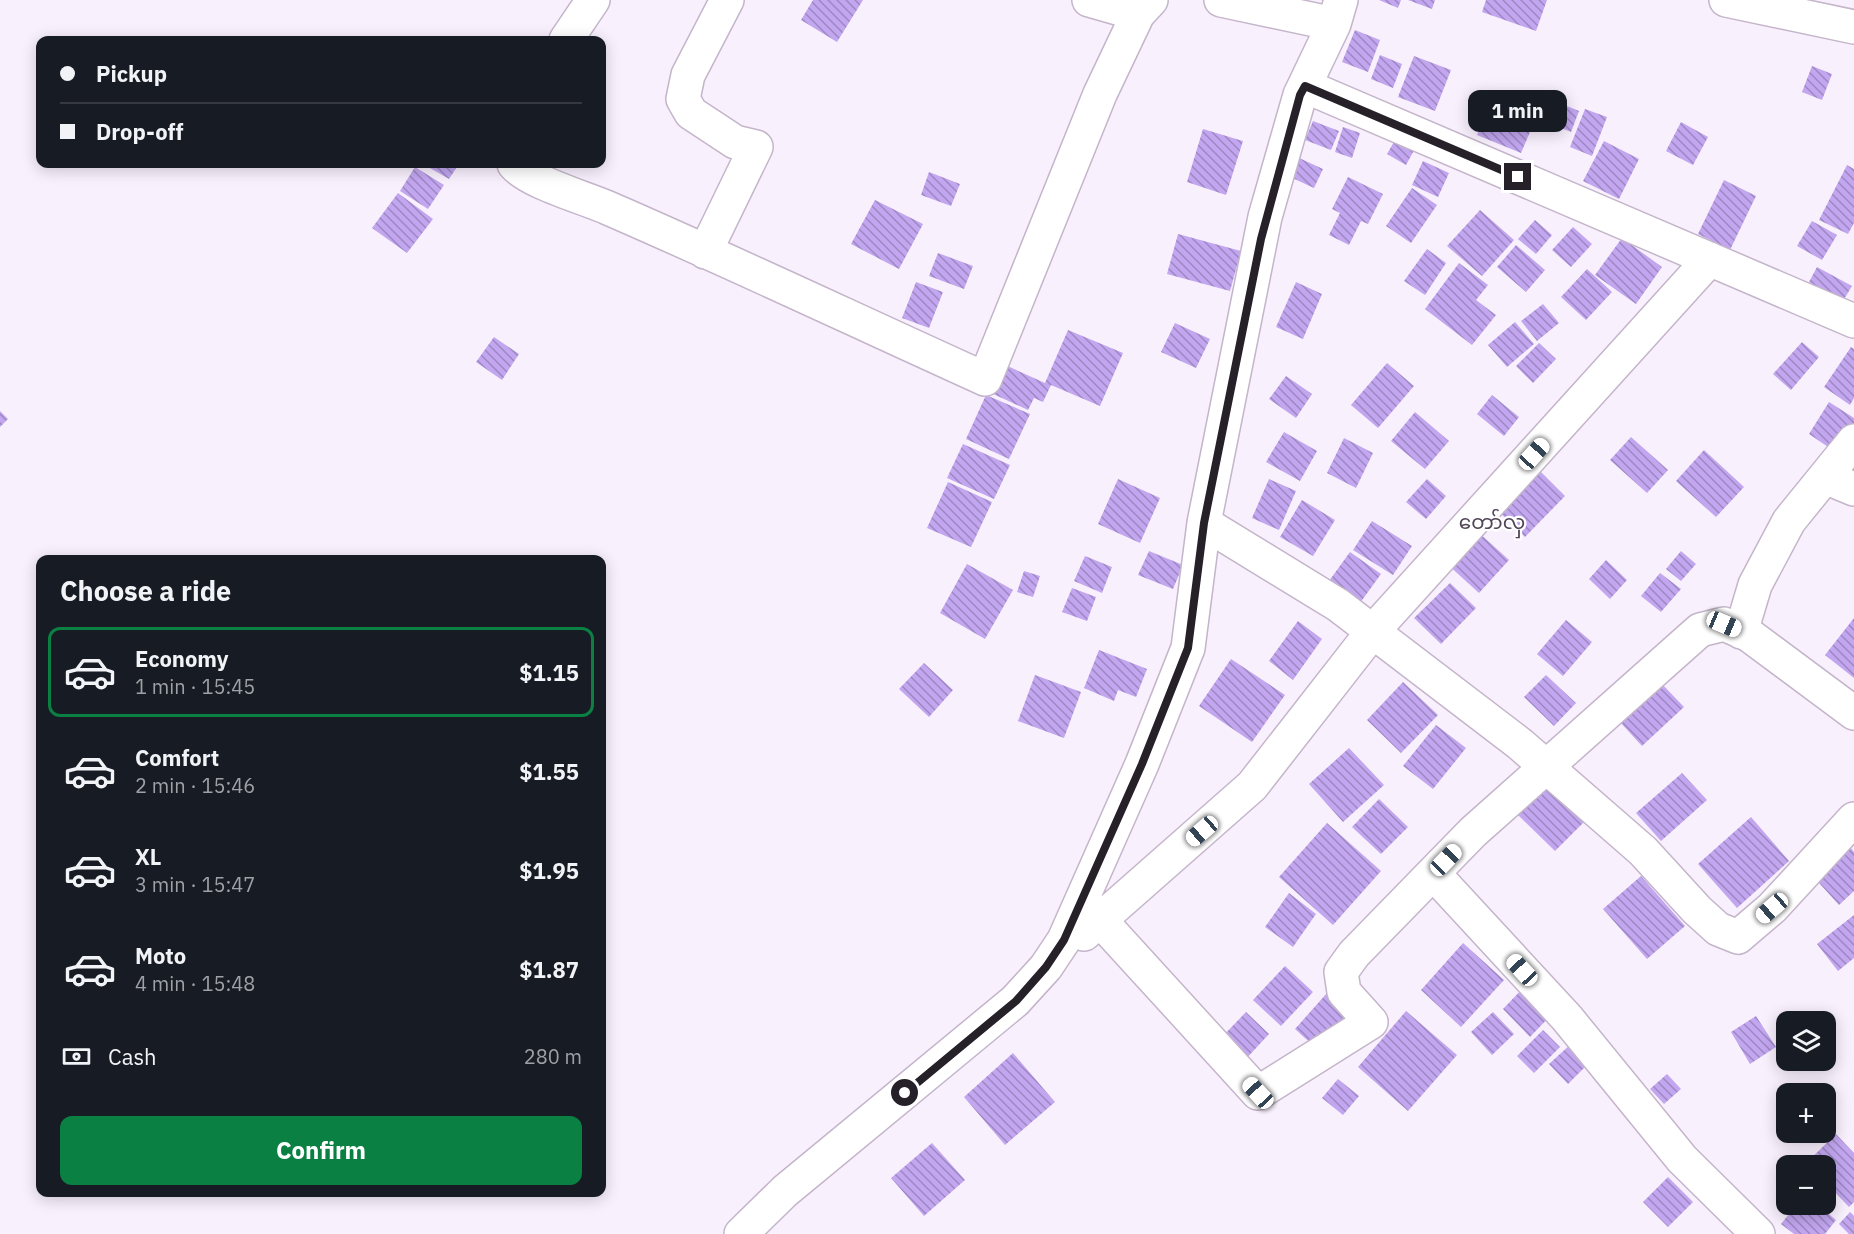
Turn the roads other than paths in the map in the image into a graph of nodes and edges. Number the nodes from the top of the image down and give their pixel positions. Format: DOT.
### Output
graph roads {
  1 [pos="593,0"];
  2 [pos="727,0"];
  3 [pos="1089,0"];
  4 [pos="1221,0"];
  5 [pos="1726,0"];
  6 [pos="1145,7"];
  7 [pos="1337,12"];
  8 [pos="1854,27"];
  9 [pos="569,36"];
  10 [pos="1305,86"];
  11 [pos="518,168"];
  12 [pos="705,252"];
  13 [pos="1710,260"];
  14 [pos="1854,321"];
  15 [pos="1854,441"];
  16 [pos="1840,483"];
  17 [pos="1204,523"];
  18 [pos="1373,631"];
  19 [pos="1741,632"];
  20 [pos="1854,713"];
  21 [pos="1547,765"];
  22 [pos="1854,819"];
  23 [pos="1433,873"];
  24 [pos="1100,920"];
  25 [pos="1046,967"];
  26 [pos="741,1234"];
  27 [pos="1758,1234"];
  1 -- 9 [label="street"];
  2 -- 12 [label="street"];
  3 -- 6 [label="street"];
  4 -- 7 [label="street"];
  5 -- 8 [label="street"];
  6 -- 12 [label="street"];
  7 -- 10 [label="street"];
  10 -- 13 [label="street"];
  10 -- 17 [label="street"];
  11 -- 12 [label="street"];
  13 -- 14 [label="street"];
  13 -- 18 [label="street"];
  15 -- 16 [label="street"];
  16 -- 19 [label="street"];
  17 -- 18 [label="street"];
  17 -- 25 [label="street"];
  18 -- 21 [label="street"];
  18 -- 24 [label="street"];
  19 -- 20 [label="street"];
  19 -- 21 [label="street"];
  21 -- 22 [label="street"];
  21 -- 23 [label="street"];
  23 -- 24 [label="street"];
  23 -- 27 [label="street"];
  24 -- 25 [label="street"];
  25 -- 26 [label="street"];
}
